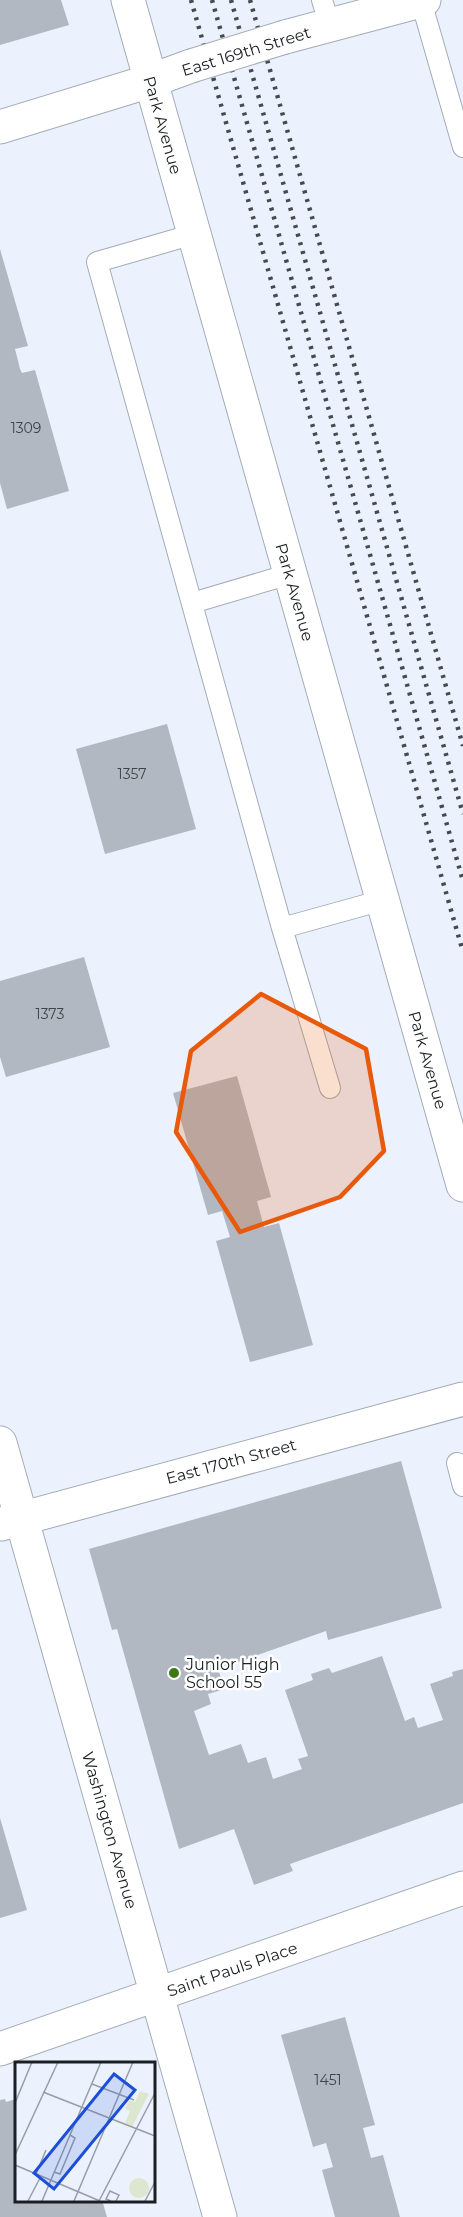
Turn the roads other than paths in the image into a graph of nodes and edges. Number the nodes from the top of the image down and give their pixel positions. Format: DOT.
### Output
graph roads {
  1 [pos="128,0"];
  2 [pos="423,0"];
  3 [pos="326,13"];
  4 [pos="150,81"];
  5 [pos="0,126"];
  6 [pos="463,147"];
  7 [pos="194,234"];
  8 [pos="290,574"];
  9 [pos="192,603"];
  10 [pos="382,900"];
  11 [pos="282,927"];
  12 [pos="330,1088"];
  13 [pos="463,1185"];
  14 [pos="463,1399"];
  15 [pos="0,1443"];
  16 [pos="457,1463"];
  17 [pos="463,1486"];
  18 [pos="11,1521"];
  19 [pos="463,1888"];
  20 [pos="157,1995"];
  21 [pos="0,2049"];
  22 [pos="220,2217"];
  1 -- 4 [label="street, Park Avenue"];
  2 -- 3 [label="street, East 169th Street"];
  2 -- 6 [label="lane"];
  3 -- 4 [label="street, East 169th Street, bridge"];
  4 -- 5 [label="street, East 169th Street"];
  4 -- 7 [label="street, Park Avenue"];
  7 -- 8 [label="street, Park Avenue"];
  7 -- 9 [label="lane"];
  8 -- 9 [label="lane"];
  8 -- 10 [label="street, Park Avenue"];
  9 -- 11 [label="lane"];
  10 -- 11 [label="lane"];
  10 -- 13 [label="street, Park Avenue"];
  11 -- 12 [label="lane"];
  14 -- 18 [label="street, East 170th Street"];
  15 -- 18 [label="street, Washington Avenue"];
  16 -- 17 [label="lane"];
  18 -- 20 [label="street, Washington Avenue"];
  19 -- 20 [label="street, Saint Pauls Place"];
  20 -- 21 [label="street, Saint Pauls Place"];
  20 -- 22 [label="street, Washington Avenue"];
}
